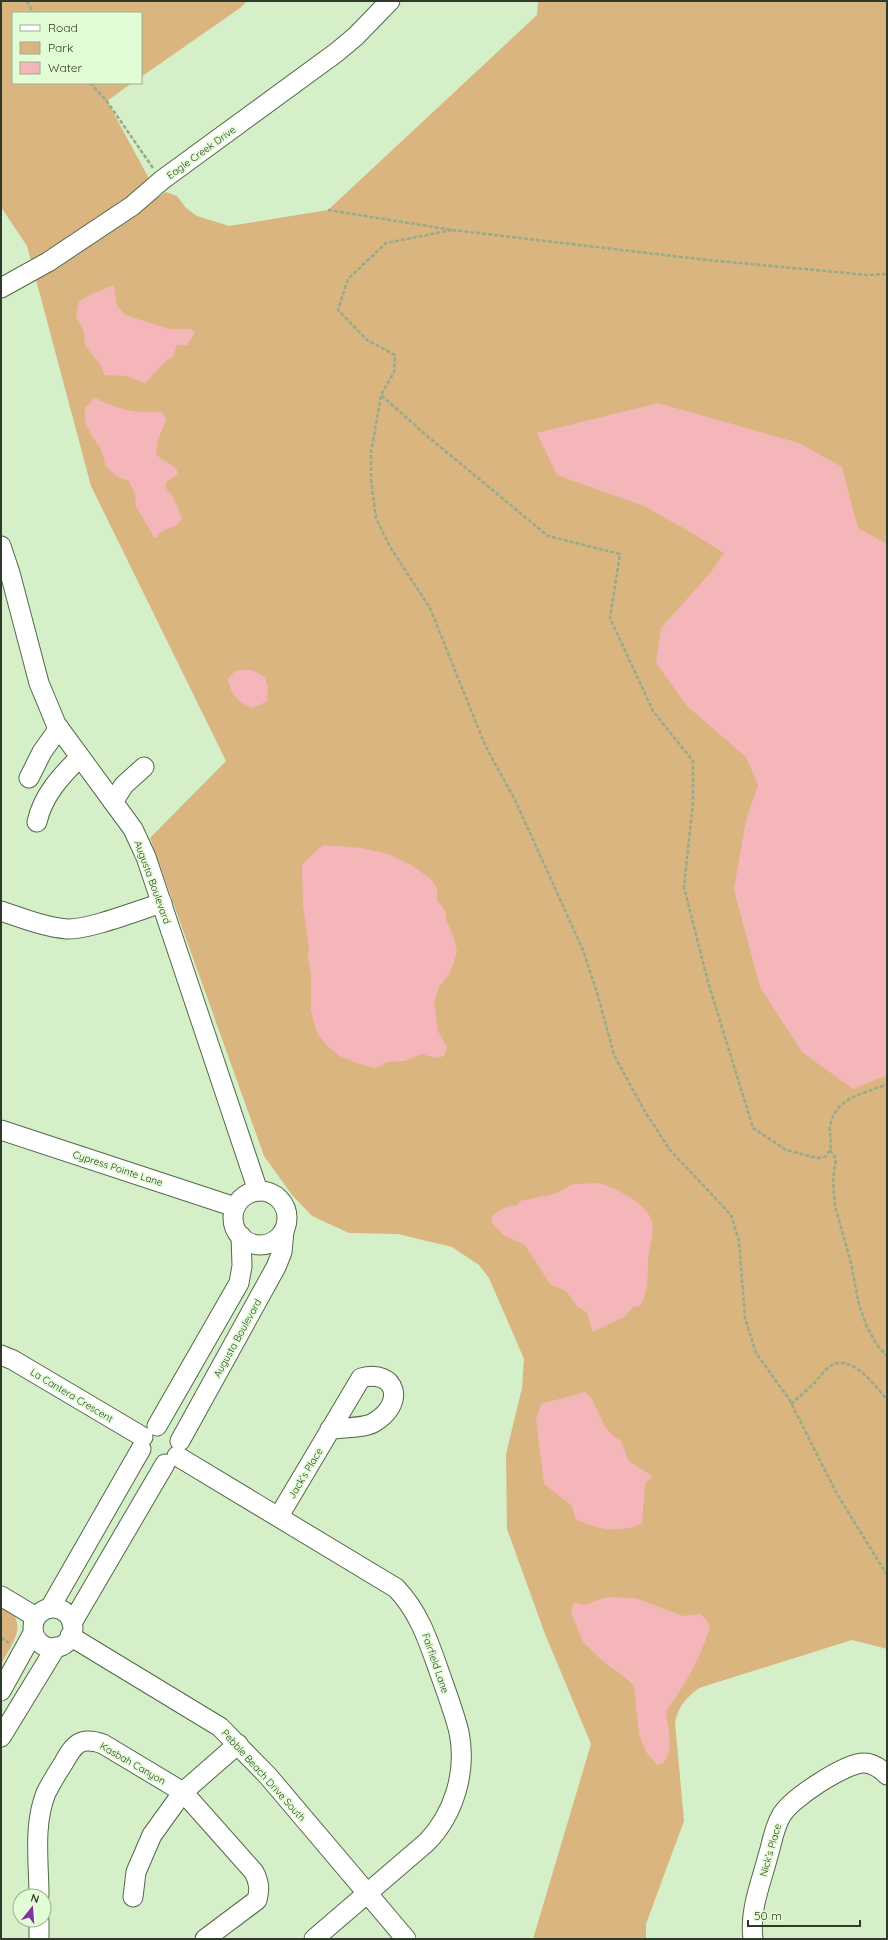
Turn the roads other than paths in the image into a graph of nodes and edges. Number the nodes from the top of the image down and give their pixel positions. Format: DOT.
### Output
graph roads {
  1 [pos="390,1"];
  2 [pos="1,288"];
  3 [pos="1,546"];
  4 [pos="5,574"];
  5 [pos="59,728"];
  6 [pos="80,757"];
  7 [pos="144,767"];
  8 [pos="29,778"];
  9 [pos="113,802"];
  10 [pos="37,822"];
  11 [pos="162,902"];
  12 [pos="1,911"];
  13 [pos="1,1130"];
  14 [pos="258,1191"];
  15 [pos="235,1207"];
  16 [pos="284,1231"];
  17 [pos="241,1236"];
  18 [pos="1,1355"];
  19 [pos="330,1429"];
  20 [pos="147,1437"];
  21 [pos="174,1454"];
  22 [pos="279,1516"];
  23 [pos="1,1596"];
  24 [pos="40,1619"];
  25 [pos="66,1636"];
  26 [pos="1,1691"];
  27 [pos="1,1737"];
  28 [pos="238,1744"];
  29 [pos="887,1775"];
  30 [pos="183,1792"];
  31 [pos="39,1888"];
  32 [pos="367,1893"];
  33 [pos="133,1897"];
  34 [pos="39,1928"];
  35 [pos="39,1939"];
  36 [pos="205,1939"];
  37 [pos="314,1939"];
  38 [pos="406,1939"];
  39 [pos="753,1939"];
  1 -- 2 [label="street, Eagle Creek Drive"];
  3 -- 4 [label="street, Augusta Boulevard"];
  4 -- 5 [label="street, Augusta Boulevard"];
  5 -- 6 [label="street, Augusta Boulevard"];
  5 -- 8 [label="street"];
  6 -- 9 [label="street, Augusta Boulevard"];
  6 -- 10 [label="street"];
  7 -- 9 [label="street"];
  9 -- 11 [label="street, Augusta Boulevard"];
  11 -- 12 [label="street"];
  11 -- 14 [label="street, Augusta Boulevard"];
  13 -- 15 [label="street, Cypress Pointe Lane"];
  14 -- 15 [label="street"];
  14 -- 16 [label="street"];
  15 -- 17 [label="street"];
  16 -- 17 [label="street"];
  16 -- 21 [label="street, Augusta Boulevard"];
  17 -- 20 [label="street"];
  18 -- 20 [label="street, La Cantera Crescent"];
  19 -- 22 [label="street, Jack’s Place"];
  20 -- 21 [label="street"];
  20 -- 21 [label="street"];
  20 -- 24 [label="street"];
  21 -- 22 [label="street, Fairfield Lane"];
  21 -- 25 [label="street, Augusta Boulevard"];
  22 -- 32 [label="street, Fairfield Lane"];
  23 -- 24 [label="street"];
  24 -- 25 [label="street"];
  24 -- 25 [label="street"];
  24 -- 26 [label="street"];
  25 -- 27 [label="street, Augusta Boulevard"];
  25 -- 28 [label="street, Pebble Beach Drive South"];
  28 -- 30 [label="street"];
  28 -- 32 [label="street, Pebble Beach Drive South"];
  29 -- 39 [label="street, Nick’s Place"];
  30 -- 31 [label="street, Kasbah Canyon"];
  30 -- 33 [label="street"];
  30 -- 36 [label="street, Kasbah Canyon"];
  32 -- 37 [label="street, Fairfield Lane"];
  32 -- 38 [label="street, Pebble Beach Drive South"];
  34 -- 35 [label="street"];
}
